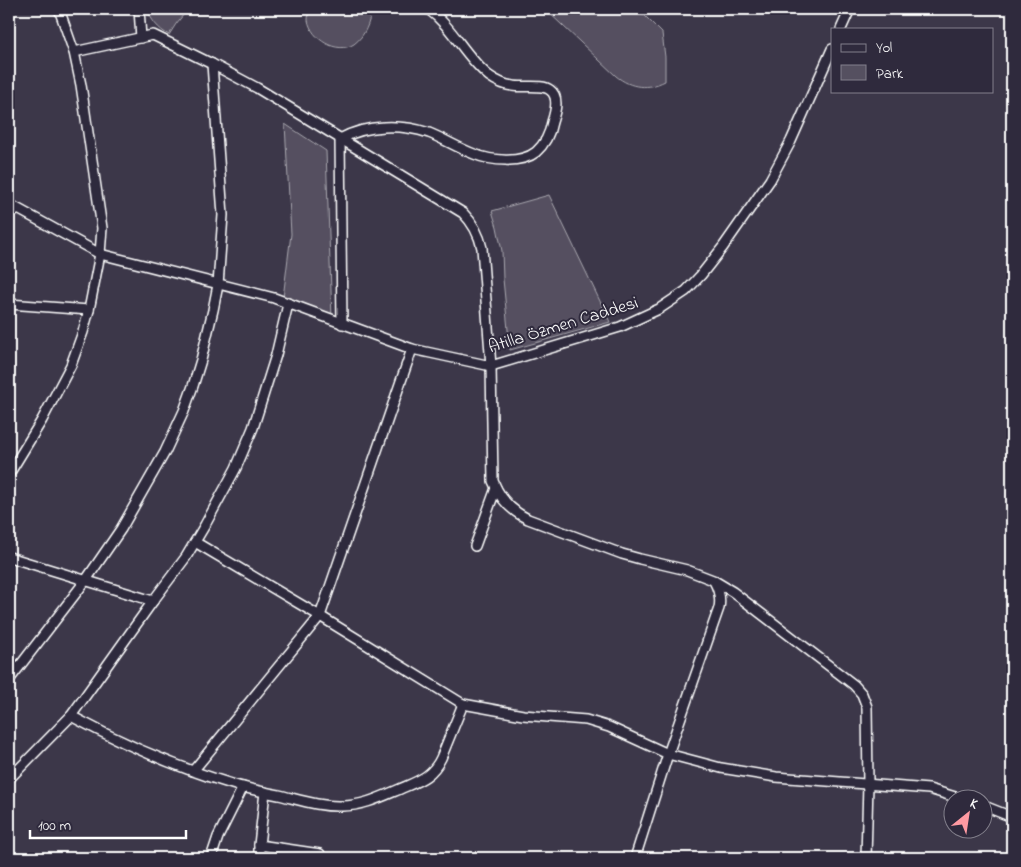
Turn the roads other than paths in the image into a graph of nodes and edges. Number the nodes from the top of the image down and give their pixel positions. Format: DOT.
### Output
graph roads {
  1 [pos="59,9"];
  2 [pos="64,9"];
  3 [pos="139,9"];
  4 [pos="428,9"];
  5 [pos="850,9"];
  6 [pos="64,24"];
  7 [pos="841,28"];
  8 [pos="141,38"];
  9 [pos="831,51"];
  10 [pos="74,52"];
  11 [pos="212,64"];
  12 [pos="340,139"];
  13 [pos="9,204"];
  14 [pos="100,254"];
  15 [pos="218,285"];
  16 [pos="9,304"];
  17 [pos="288,304"];
  18 [pos="89,310"];
  19 [pos="342,324"];
  20 [pos="412,349"];
  21 [pos="491,366"];
  22 [pos="9,474"];
  23 [pos="496,488"];
  24 [pos="195,542"];
  25 [pos="474,546"];
  26 [pos="9,557"];
  27 [pos="86,580"];
  28 [pos="713,580"];
  29 [pos="153,601"];
  30 [pos="320,616"];
  31 [pos="9,680"];
  32 [pos="463,704"];
  33 [pos="71,716"];
  34 [pos="668,754"];
  35 [pos="193,771"];
  36 [pos="9,780"];
  37 [pos="868,784"];
  38 [pos="243,787"];
  39 [pos="265,792"];
  40 [pos="944,794"];
  41 [pos="994,810"];
  42 [pos="1012,817"];
  43 [pos="259,846"];
  44 [pos="320,854"];
  45 [pos="636,857"];
  46 [pos="211,858"];
  47 [pos="259,858"];
  48 [pos="650,858"];
  49 [pos="866,858"];
  1 -- 6 [label="street"];
  2 -- 6 [label="street"];
  3 -- 8 [label="street"];
  4 -- 12 [label="street"];
  5 -- 7 [label="street"];
  6 -- 10 [label="street"];
  8 -- 10 [label="street"];
  8 -- 11 [label="street"];
  9 -- 21 [label="street, Atilla Özmen Caddesi"];
  10 -- 14 [label="street"];
  11 -- 12 [label="street"];
  11 -- 15 [label="street"];
  12 -- 19 [label="street"];
  12 -- 21 [label="street"];
  13 -- 14 [label="street, Atilla Özmen Caddesi"];
  14 -- 15 [label="street, Atilla Özmen Caddesi"];
  14 -- 18 [label="street"];
  15 -- 17 [label="street, Atilla Özmen Caddesi"];
  15 -- 27 [label="street"];
  16 -- 18 [label="street"];
  17 -- 19 [label="street, Atilla Özmen Caddesi"];
  17 -- 24 [label="street"];
  18 -- 22 [label="street"];
  19 -- 20 [label="street, Atilla Özmen Caddesi"];
  20 -- 21 [label="street, Atilla Özmen Caddesi"];
  20 -- 30 [label="street"];
  21 -- 23 [label="street"];
  23 -- 25 [label="street"];
  23 -- 28 [label="street"];
  24 -- 29 [label="street"];
  24 -- 30 [label="street"];
  26 -- 27 [label="street"];
  27 -- 29 [label="street"];
  27 -- 31 [label="street"];
  28 -- 34 [label="street"];
  28 -- 37 [label="street"];
  29 -- 33 [label="street"];
  30 -- 32 [label="street"];
  30 -- 35 [label="street"];
  32 -- 34 [label="street"];
  32 -- 39 [label="street"];
  33 -- 35 [label="street"];
  33 -- 36 [label="street"];
  34 -- 37 [label="street"];
  34 -- 45 [label="street"];
  35 -- 38 [label="street"];
  37 -- 40 [label="street"];
  37 -- 49 [label="street"];
  38 -- 39 [label="street"];
  38 -- 46 [label="street"];
  39 -- 43 [label="street"];
  41 -- 42 [label="street"];
  43 -- 44 [label="street"];
  43 -- 47 [label="street"];
  45 -- 48 [label="lane"];
}
